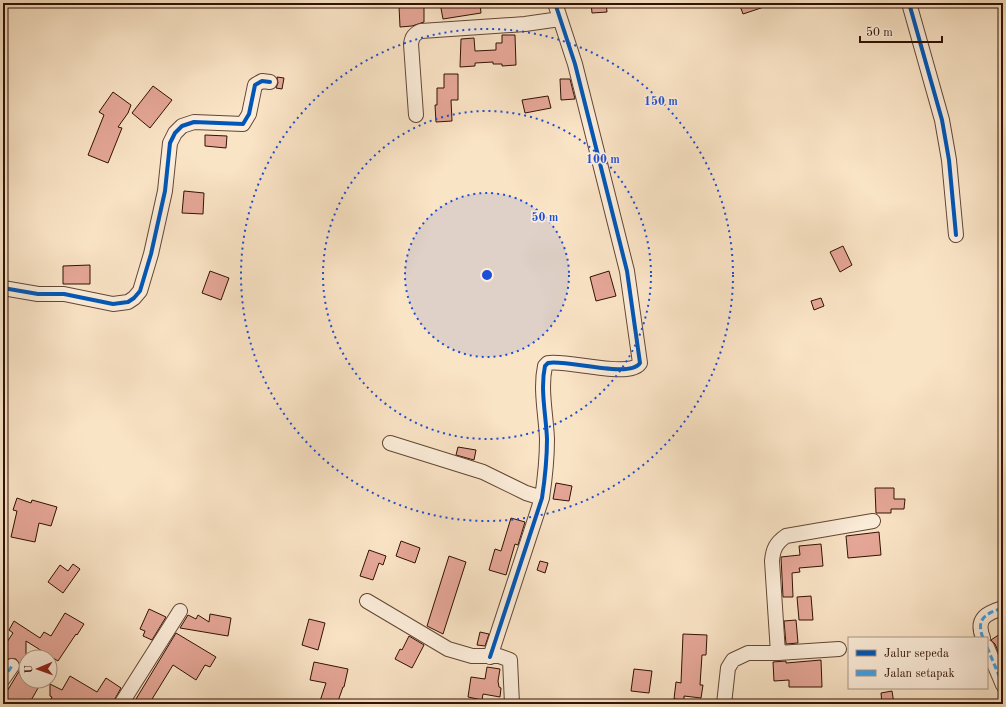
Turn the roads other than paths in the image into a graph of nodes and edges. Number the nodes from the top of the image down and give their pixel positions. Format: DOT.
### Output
graph roads {
  1 [pos="555,3"];
  2 [pos="909,3"];
  3 [pos="560,19"];
  4 [pos="270,82"];
  5 [pos="416,115"];
  6 [pos="956,235"];
  7 [pos="3,288"];
  8 [pos="390,443"];
  9 [pos="542,498"];
  10 [pos="873,521"];
  11 [pos="367,601"];
  12 [pos="1003,608"];
  13 [pos="180,611"];
  14 [pos="983,637"];
  15 [pos="839,649"];
  16 [pos="988,650"];
  17 [pos="778,653"];
  18 [pos="490,657"];
  19 [pos="12,666"];
  20 [pos="3,679"];
  21 [pos="1003,685"];
  22 [pos="122,704"];
  23 [pos="512,704"];
  24 [pos="724,704"];
  1 -- 3 [label="street"];
  2 -- 6 [label="street"];
  3 -- 5 [label="street"];
  3 -- 9 [label="street"];
  4 -- 7 [label="street"];
  8 -- 9 [label="street"];
  9 -- 18 [label="street"];
  10 -- 17 [label="street"];
  11 -- 18 [label="street"];
  12 -- 14 [label="street"];
  13 -- 22 [label="street"];
  15 -- 17 [label="street"];
  16 -- 21 [label="street"];
  17 -- 24 [label="street"];
  18 -- 23 [label="street"];
  19 -- 20 [label="street"];
}
